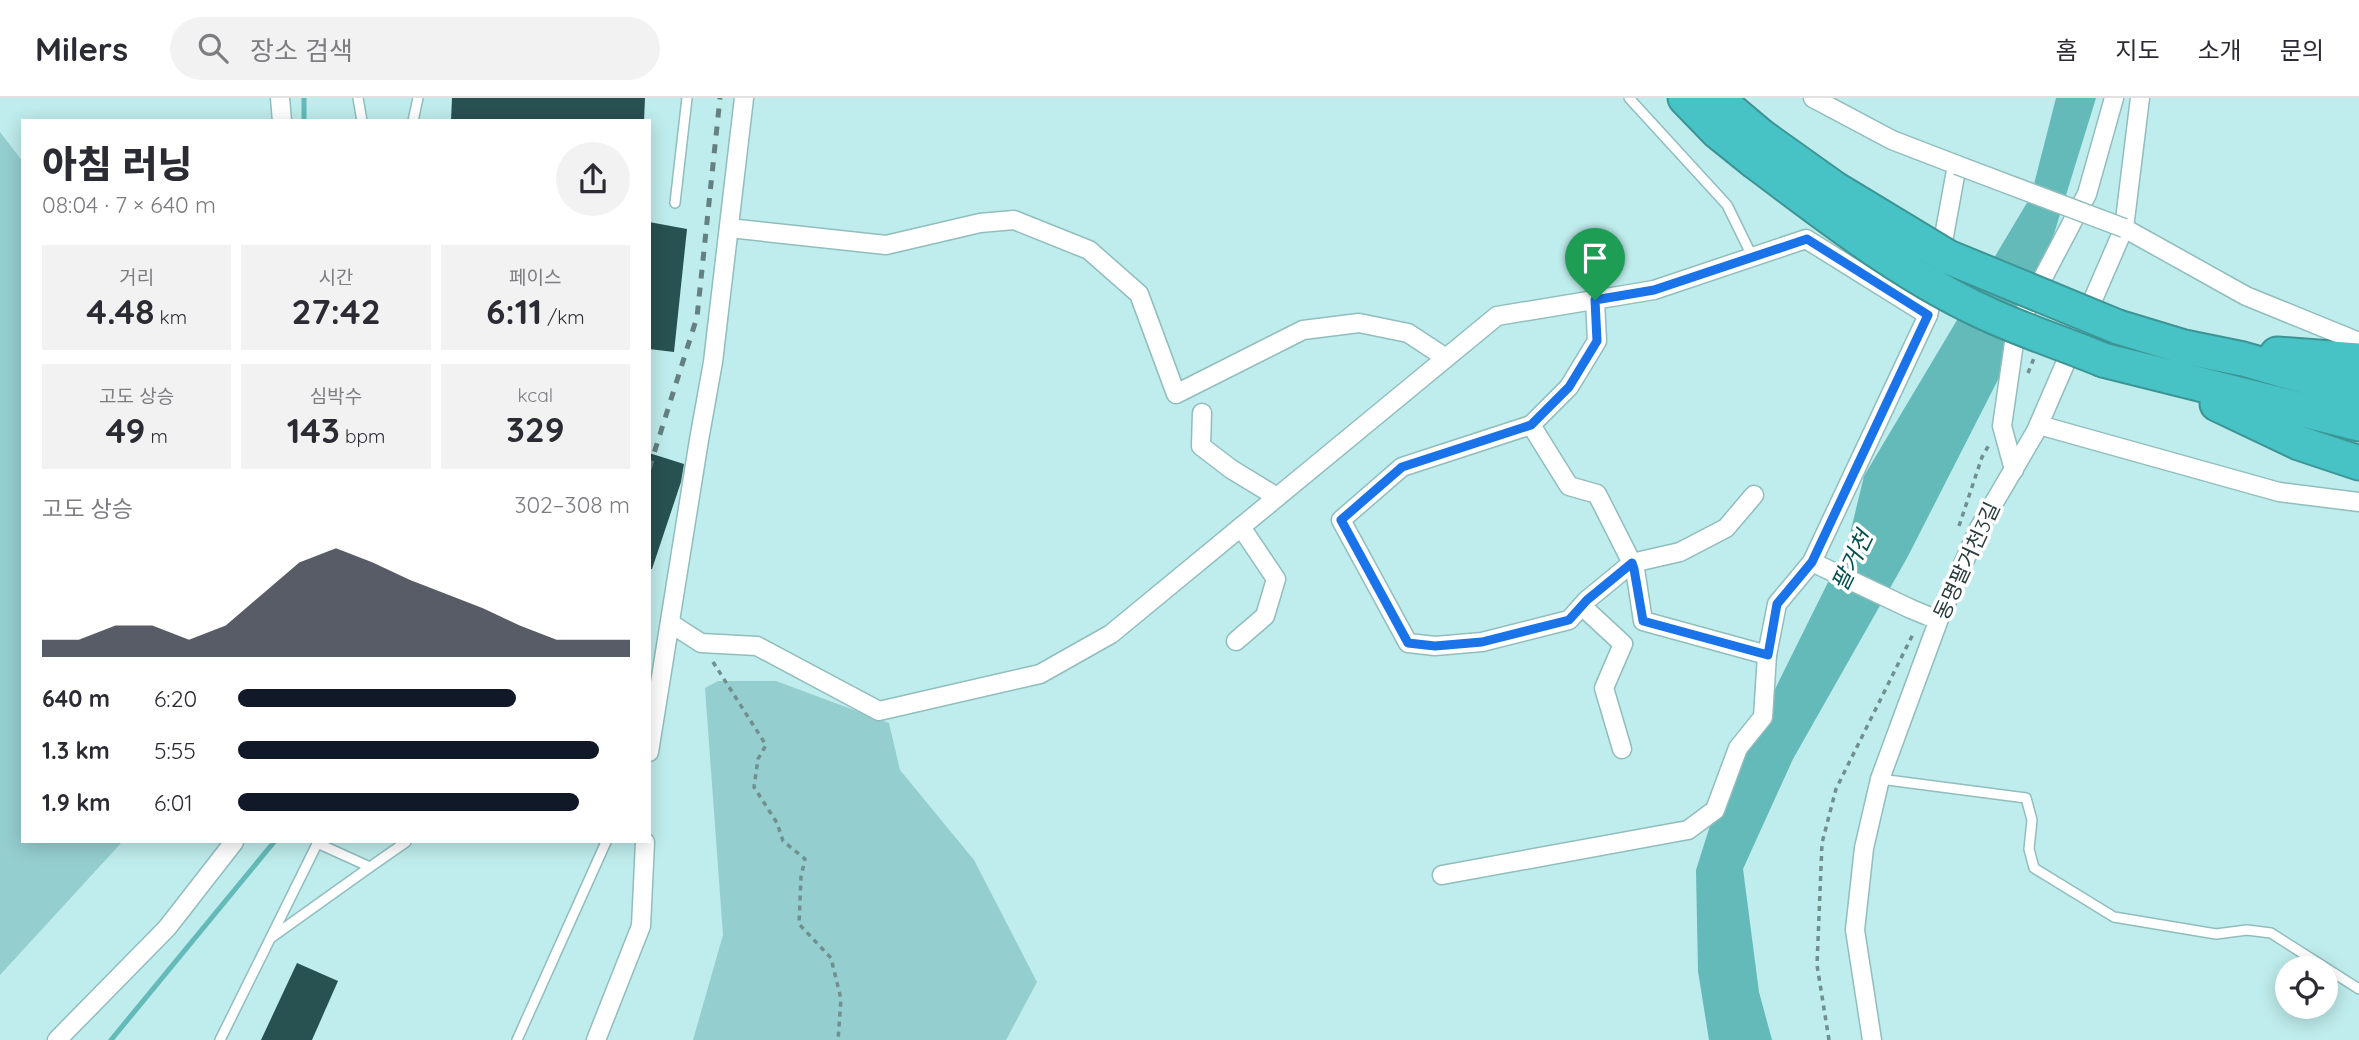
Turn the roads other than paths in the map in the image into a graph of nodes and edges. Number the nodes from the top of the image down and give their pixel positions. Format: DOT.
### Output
graph roads {
  1 [pos="280,98"];
  2 [pos="358,98"];
  3 [pos="418,98"];
  4 [pos="687,98"];
  5 [pos="744,98"];
  6 [pos="1629,98"];
  7 [pos="1685,98"];
  8 [pos="1716,98"];
  9 [pos="1814,98"];
  10 [pos="2114,98"];
  11 [pos="2140,98"];
  12 [pos="282,119"];
  13 [pos="362,119"];
  14 [pos="413,119"];
  15 [pos="1757,148"];
  16 [pos="1957,165"];
  17 [pos="675,203"];
  18 [pos="729,228"];
  19 [pos="2124,228"];
  20 [pos="1752,256"];
  21 [pos="1595,300"];
  22 [pos="1928,315"];
  23 [pos="2359,342"];
  24 [pos="2184,347"];
  25 [pos="1446,358"];
  26 [pos="2359,360"];
  27 [pos="2158,375"];
  28 [pos="2359,392"];
  29 [pos="1202,413"];
  30 [pos="2359,424"];
  31 [pos="1531,425"];
  32 [pos="2039,425"];
  33 [pos="2359,463"];
  34 [pos="2014,470"];
  35 [pos="1754,495"];
  36 [pos="1277,497"];
  37 [pos="2359,502"];
  38 [pos="1241,527"];
  39 [pos="1812,562"];
  40 [pos="1632,563"];
  41 [pos="1582,606"];
  42 [pos="1926,615"];
  43 [pos="670,623"];
  44 [pos="1236,641"];
  45 [pos="1768,655"];
  46 [pos="651,740"];
  47 [pos="1622,749"];
  48 [pos="1880,779"];
  49 [pos="233,843"];
  50 [pos="317,843"];
  51 [pos="319,843"];
  52 [pos="405,843"];
  53 [pos="606,843"];
  54 [pos="645,843"];
  55 [pos="370,867"];
  56 [pos="1442,875"];
  57 [pos="270,938"];
  58 [pos="2359,989"];
  59 [pos="57,1040"];
  60 [pos="220,1040"];
  61 [pos="517,1040"];
  62 [pos="596,1040"];
  63 [pos="1872,1040"];
  1 -- 12 [label="street"];
  2 -- 13 [label="lane"];
  3 -- 14 [label="lane"];
  4 -- 17 [label="lane"];
  5 -- 18 [label="street"];
  6 -- 20 [label="lane"];
  7 -- 15 [label="highway"];
  8 -- 15 [label="highway"];
  9 -- 16 [label="street"];
  10 -- 34 [label="street"];
  11 -- 19 [label="street, 동명팔거천3길"];
  15 -- 24 [label="highway, bridge"];
  15 -- 27 [label="highway, bridge"];
  16 -- 19 [label="street, bridge"];
  16 -- 22 [label="street"];
  18 -- 25 [label="street"];
  18 -- 43 [label="street"];
  19 -- 23 [label="street"];
  19 -- 32 [label="street, 동명팔거천3길"];
  20 -- 21 [label="street"];
  20 -- 22 [label="street"];
  21 -- 25 [label="street"];
  21 -- 31 [label="street"];
  22 -- 39 [label="street"];
  24 -- 26 [label="highway"];
  24 -- 28 [label="highway"];
  25 -- 36 [label="street"];
  27 -- 30 [label="highway"];
  27 -- 33 [label="highway"];
  29 -- 36 [label="street"];
  31 -- 40 [label="street"];
  31 -- 41 [label="street"];
  32 -- 34 [label="street, 동명팔거천3길"];
  32 -- 37 [label="street"];
  34 -- 42 [label="street, 동명팔거천3길"];
  35 -- 40 [label="street"];
  36 -- 38 [label="street"];
  38 -- 43 [label="street"];
  38 -- 44 [label="street"];
  39 -- 42 [label="street"];
  39 -- 45 [label="street"];
  40 -- 41 [label="street"];
  40 -- 45 [label="street"];
  41 -- 47 [label="street"];
  42 -- 48 [label="street, 동명팔거천3길"];
  43 -- 46 [label="street"];
  45 -- 56 [label="street"];
  48 -- 58 [label="lane"];
  48 -- 63 [label="street, 동명팔거천3길"];
  49 -- 59 [label="street"];
  50 -- 57 [label="lane"];
  51 -- 55 [label="lane"];
  52 -- 55 [label="lane"];
  53 -- 61 [label="lane"];
  54 -- 62 [label="street"];
  55 -- 57 [label="lane"];
  57 -- 60 [label="lane"];
}
